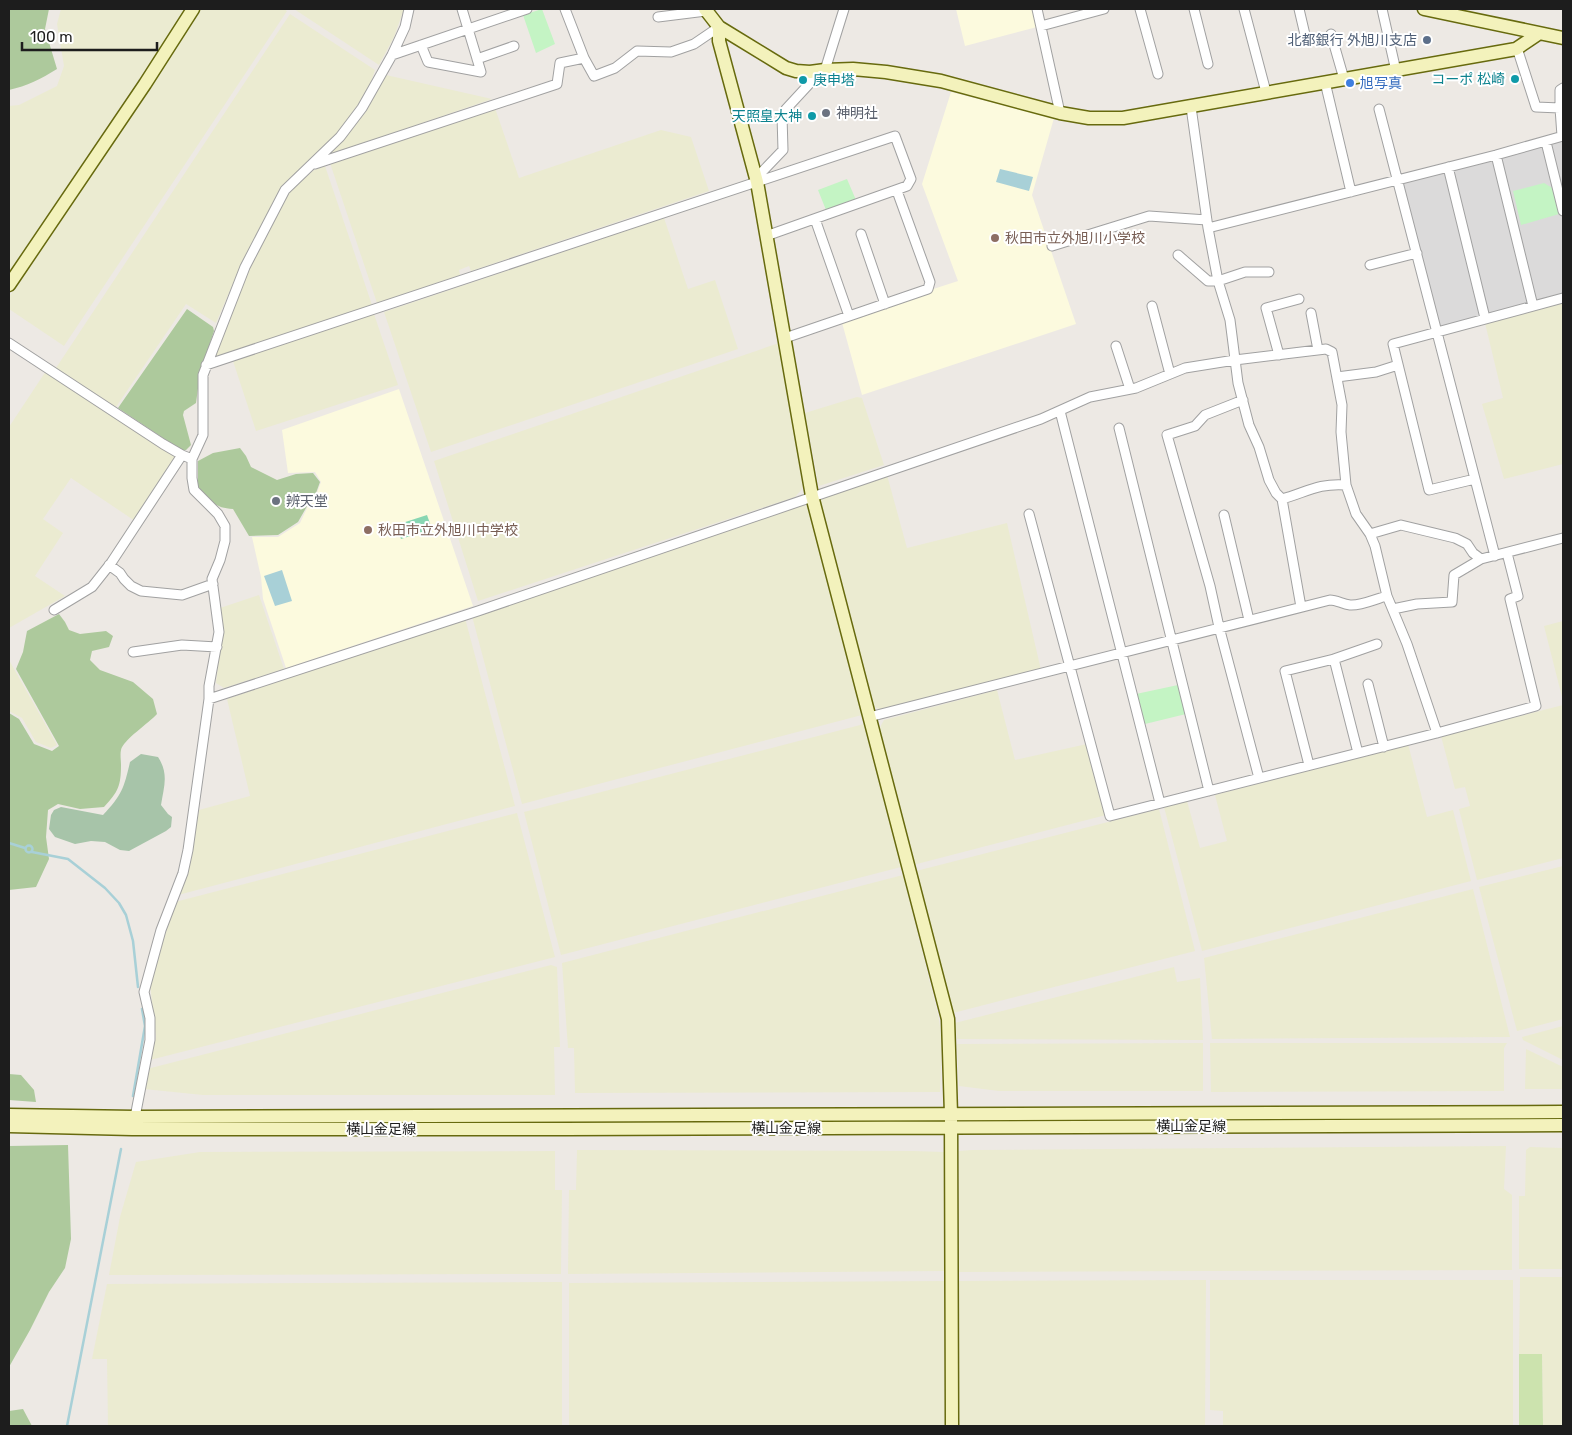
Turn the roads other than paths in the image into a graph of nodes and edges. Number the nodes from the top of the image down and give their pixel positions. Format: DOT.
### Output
graph roads {
  1 [pos="193,9"];
  2 [pos="409,9"];
  3 [pos="462,9"];
  4 [pos="527,9"];
  5 [pos="565,9"];
  6 [pos="844,9"];
  7 [pos="1037,9"];
  8 [pos="1104,9"];
  9 [pos="1140,9"];
  10 [pos="1194,9"];
  11 [pos="1244,9"];
  12 [pos="1299,9"];
  13 [pos="1382,9"];
  14 [pos="1424,9"];
  15 [pos="705,10"];
  16 [pos="514,11"];
  17 [pos="1089,11"];
  18 [pos="658,16"];
  19 [pos="1041,26"];
  20 [pos="469,28"];
  21 [pos="719,28"];
  22 [pos="1331,34"];
  23 [pos="1538,34"];
  24 [pos="1563,38"];
  25 [pos="1306,39"];
  26 [pos="421,45"];
  27 [pos="514,46"];
  28 [pos="1517,48"];
  29 [pos="392,55"];
  30 [pos="584,58"];
  31 [pos="477,59"];
  32 [pos="1208,64"];
  33 [pos="825,70"];
  34 [pos="1396,71"];
  35 [pos="810,72"];
  36 [pos="1158,74"];
  37 [pos="1344,79"];
  38 [pos="1325,82"];
  39 [pos="1563,88"];
  40 [pos="1266,92"];
  41 [pos="1191,106"];
  42 [pos="1560,108"];
  43 [pos="1379,109"];
  44 [pos="1060,113"];
  45 [pos="1562,136"];
  46 [pos="1546,142"];
  47 [pos="1496,155"];
  48 [pos="313,165"];
  49 [pos="1448,167"];
  50 [pos="756,179"];
  51 [pos="1398,180"];
  52 [pos="896,191"];
  53 [pos="1351,192"];
  54 [pos="1563,211"];
  55 [pos="814,220"];
  56 [pos="1207,224"];
  57 [pos="862,234"];
  58 [pos="766,236"];
  59 [pos="1052,246"];
  60 [pos="1417,253"];
  61 [pos="1178,255"];
  62 [pos="1370,265"];
  63 [pos="1269,272"];
  64 [pos="1218,281"];
  65 [pos="9,285"];
  66 [pos="1563,298"];
  67 [pos="1299,300"];
  68 [pos="885,304"];
  69 [pos="1152,306"];
  70 [pos="1533,306"];
  71 [pos="1311,313"];
  72 [pos="849,316"];
  73 [pos="1485,318"];
  74 [pos="1437,331"];
  75 [pos="784,338"];
  76 [pos="9,343"];
  77 [pos="1116,346"];
  78 [pos="1318,350"];
  79 [pos="1279,355"];
  80 [pos="1234,360"];
  81 [pos="206,365"];
  82 [pos="1398,365"];
  83 [pos="1170,374"];
  84 [pos="1337,378"];
  85 [pos="1130,389"];
  86 [pos="1243,400"];
  87 [pos="1060,410"];
  88 [pos="1119,428"];
  89 [pos="182,455"];
  90 [pos="192,459"];
  91 [pos="1475,479"];
  92 [pos="1346,485"];
  93 [pos="812,496"];
  94 [pos="1282,499"];
  95 [pos="1029,514"];
  96 [pos="1224,515"];
  97 [pos="1370,534"];
  98 [pos="1563,538"];
  99 [pos="1507,552"];
  100 [pos="1495,556"];
  101 [pos="1481,559"];
  102 [pos="109,565"];
  103 [pos="212,584"];
  104 [pos="1387,596"];
  105 [pos="1302,607"];
  106 [pos="1393,609"];
  107 [pos="54,610"];
  108 [pos="1249,620"];
  109 [pos="1219,627"];
  110 [pos="1171,641"];
  111 [pos="1377,644"];
  112 [pos="216,647"];
  113 [pos="133,652"];
  114 [pos="1122,653"];
  115 [pos="1334,659"];
  116 [pos="1070,666"];
  117 [pos="1368,684"];
  118 [pos="209,699"];
  119 [pos="868,717"];
  120 [pos="1437,733"];
  121 [pos="1384,746"];
  122 [pos="1358,753"];
  123 [pos="1309,766"];
  124 [pos="1259,778"];
  125 [pos="1209,791"];
  126 [pos="1160,803"];
  127 [pos="1563,1112"];
  128 [pos="9,1115"];
  129 [pos="135,1117"];
  130 [pos="951,1121"];
  131 [pos="1563,1125"];
  132 [pos="9,1126"];
  133 [pos="952,1426"];
  1 -- 65 [label="street"];
  2 -- 29 [label="street"];
  3 -- 20 [label="street"];
  4 -- 16 [label="street"];
  5 -- 30 [label="street"];
  6 -- 33 [label="street"];
  7 -- 19 [label="street"];
  8 -- 17 [label="street"];
  9 -- 36 [label="street"];
  10 -- 32 [label="street"];
  11 -- 40 [label="street"];
  12 -- 25 [label="street"];
  13 -- 34 [label="street"];
  14 -- 23 [label="street"];
  15 -- 18 [label="street"];
  15 -- 21 [label="street"];
  16 -- 20 [label="street"];
  17 -- 19 [label="street"];
  19 -- 44 [label="street"];
  20 -- 26 [label="street"];
  20 -- 31 [label="street"];
  21 -- 30 [label="street"];
  21 -- 35 [label="street"];
  21 -- 50 [label="street"];
  22 -- 37 [label="street"];
  23 -- 24 [label="street"];
  23 -- 28 [label="street"];
  26 -- 29 [label="street"];
  26 -- 31 [label="street"];
  27 -- 31 [label="street"];
  28 -- 34 [label="street"];
  28 -- 42 [label="street"];
  29 -- 48 [label="street"];
  30 -- 48 [label="street"];
  33 -- 35 [label="street"];
  33 -- 44 [label="street"];
  34 -- 37 [label="street"];
  35 -- 50 [label="street"];
  37 -- 38 [label="street"];
  38 -- 40 [label="street"];
  38 -- 53 [label="street"];
  39 -- 42 [label="street"];
  40 -- 41 [label="street"];
  41 -- 44 [label="street"];
  41 -- 56 [label="street"];
  42 -- 45 [label="street"];
  43 -- 51 [label="street"];
  45 -- 46 [label="street"];
  46 -- 47 [label="street"];
  46 -- 54 [label="street"];
  47 -- 49 [label="street"];
  47 -- 70 [label="street"];
  48 -- 81 [label="street"];
  49 -- 51 [label="street"];
  49 -- 73 [label="street"];
  50 -- 52 [label="street"];
  50 -- 58 [label="street"];
  50 -- 81 [label="street"];
  51 -- 53 [label="street"];
  51 -- 60 [label="street"];
  52 -- 55 [label="street"];
  52 -- 68 [label="street"];
  53 -- 56 [label="street"];
  55 -- 58 [label="street"];
  55 -- 72 [label="street"];
  56 -- 59 [label="street"];
  56 -- 64 [label="street"];
  57 -- 68 [label="street"];
  58 -- 75 [label="street"];
  60 -- 62 [label="street"];
  60 -- 74 [label="street"];
  61 -- 64 [label="street"];
  63 -- 64 [label="street"];
  64 -- 80 [label="street"];
  66 -- 70 [label="street"];
  67 -- 79 [label="street"];
  68 -- 72 [label="street"];
  69 -- 83 [label="street"];
  70 -- 73 [label="street"];
  71 -- 78 [label="street"];
  72 -- 75 [label="street"];
  73 -- 74 [label="street"];
  74 -- 82 [label="street"];
  74 -- 91 [label="street"];
  75 -- 93 [label="street"];
  76 -- 89 [label="street"];
  77 -- 85 [label="street"];
  78 -- 79 [label="street"];
  78 -- 84 [label="street"];
  79 -- 80 [label="street"];
  80 -- 83 [label="street"];
  80 -- 86 [label="street"];
  81 -- 90 [label="street"];
  82 -- 84 [label="street"];
  82 -- 91 [label="street"];
  83 -- 85 [label="street"];
  84 -- 92 [label="street"];
  85 -- 87 [label="street"];
  86 -- 94 [label="street"];
  86 -- 109 [label="street"];
  87 -- 93 [label="street"];
  87 -- 114 [label="street"];
  88 -- 110 [label="street"];
  89 -- 90 [label="street"];
  89 -- 102 [label="street"];
  90 -- 103 [label="street"];
  91 -- 100 [label="street"];
  92 -- 94 [label="street"];
  92 -- 97 [label="street"];
  93 -- 118 [label="street"];
  93 -- 119 [label="street"];
  94 -- 105 [label="street"];
  95 -- 116 [label="street"];
  96 -- 108 [label="street"];
  97 -- 101 [label="street"];
  97 -- 104 [label="street"];
  98 -- 99 [label="street"];
  99 -- 100 [label="street"];
  99 -- 120 [label="street"];
  100 -- 101 [label="street"];
  101 -- 106 [label="street"];
  102 -- 103 [label="street"];
  102 -- 107 [label="street"];
  103 -- 112 [label="street"];
  104 -- 105 [label="street"];
  104 -- 106 [label="street"];
  105 -- 108 [label="street"];
  106 -- 120 [label="street"];
  108 -- 109 [label="street"];
  109 -- 110 [label="street"];
  109 -- 124 [label="street"];
  110 -- 114 [label="street"];
  110 -- 125 [label="street"];
  111 -- 115 [label="street"];
  112 -- 113 [label="street"];
  112 -- 118 [label="street"];
  114 -- 116 [label="street"];
  114 -- 126 [label="street"];
  115 -- 122 [label="street"];
  115 -- 123 [label="street"];
  116 -- 119 [label="street"];
  116 -- 126 [label="street"];
  117 -- 121 [label="street"];
  118 -- 129 [label="street"];
  119 -- 130 [label="street"];
  120 -- 121 [label="street"];
  121 -- 122 [label="street"];
  122 -- 123 [label="street"];
  123 -- 124 [label="street"];
  124 -- 125 [label="street"];
  125 -- 126 [label="street"];
  127 -- 130 [label="street, 横山金足線"];
  128 -- 129 [label="street, 横山金足線"];
  129 -- 130 [label="street, 横山金足線"];
  130 -- 131 [label="street, 横山金足線"];
  130 -- 132 [label="street, 横山金足線"];
  130 -- 133 [label="street"];
}
